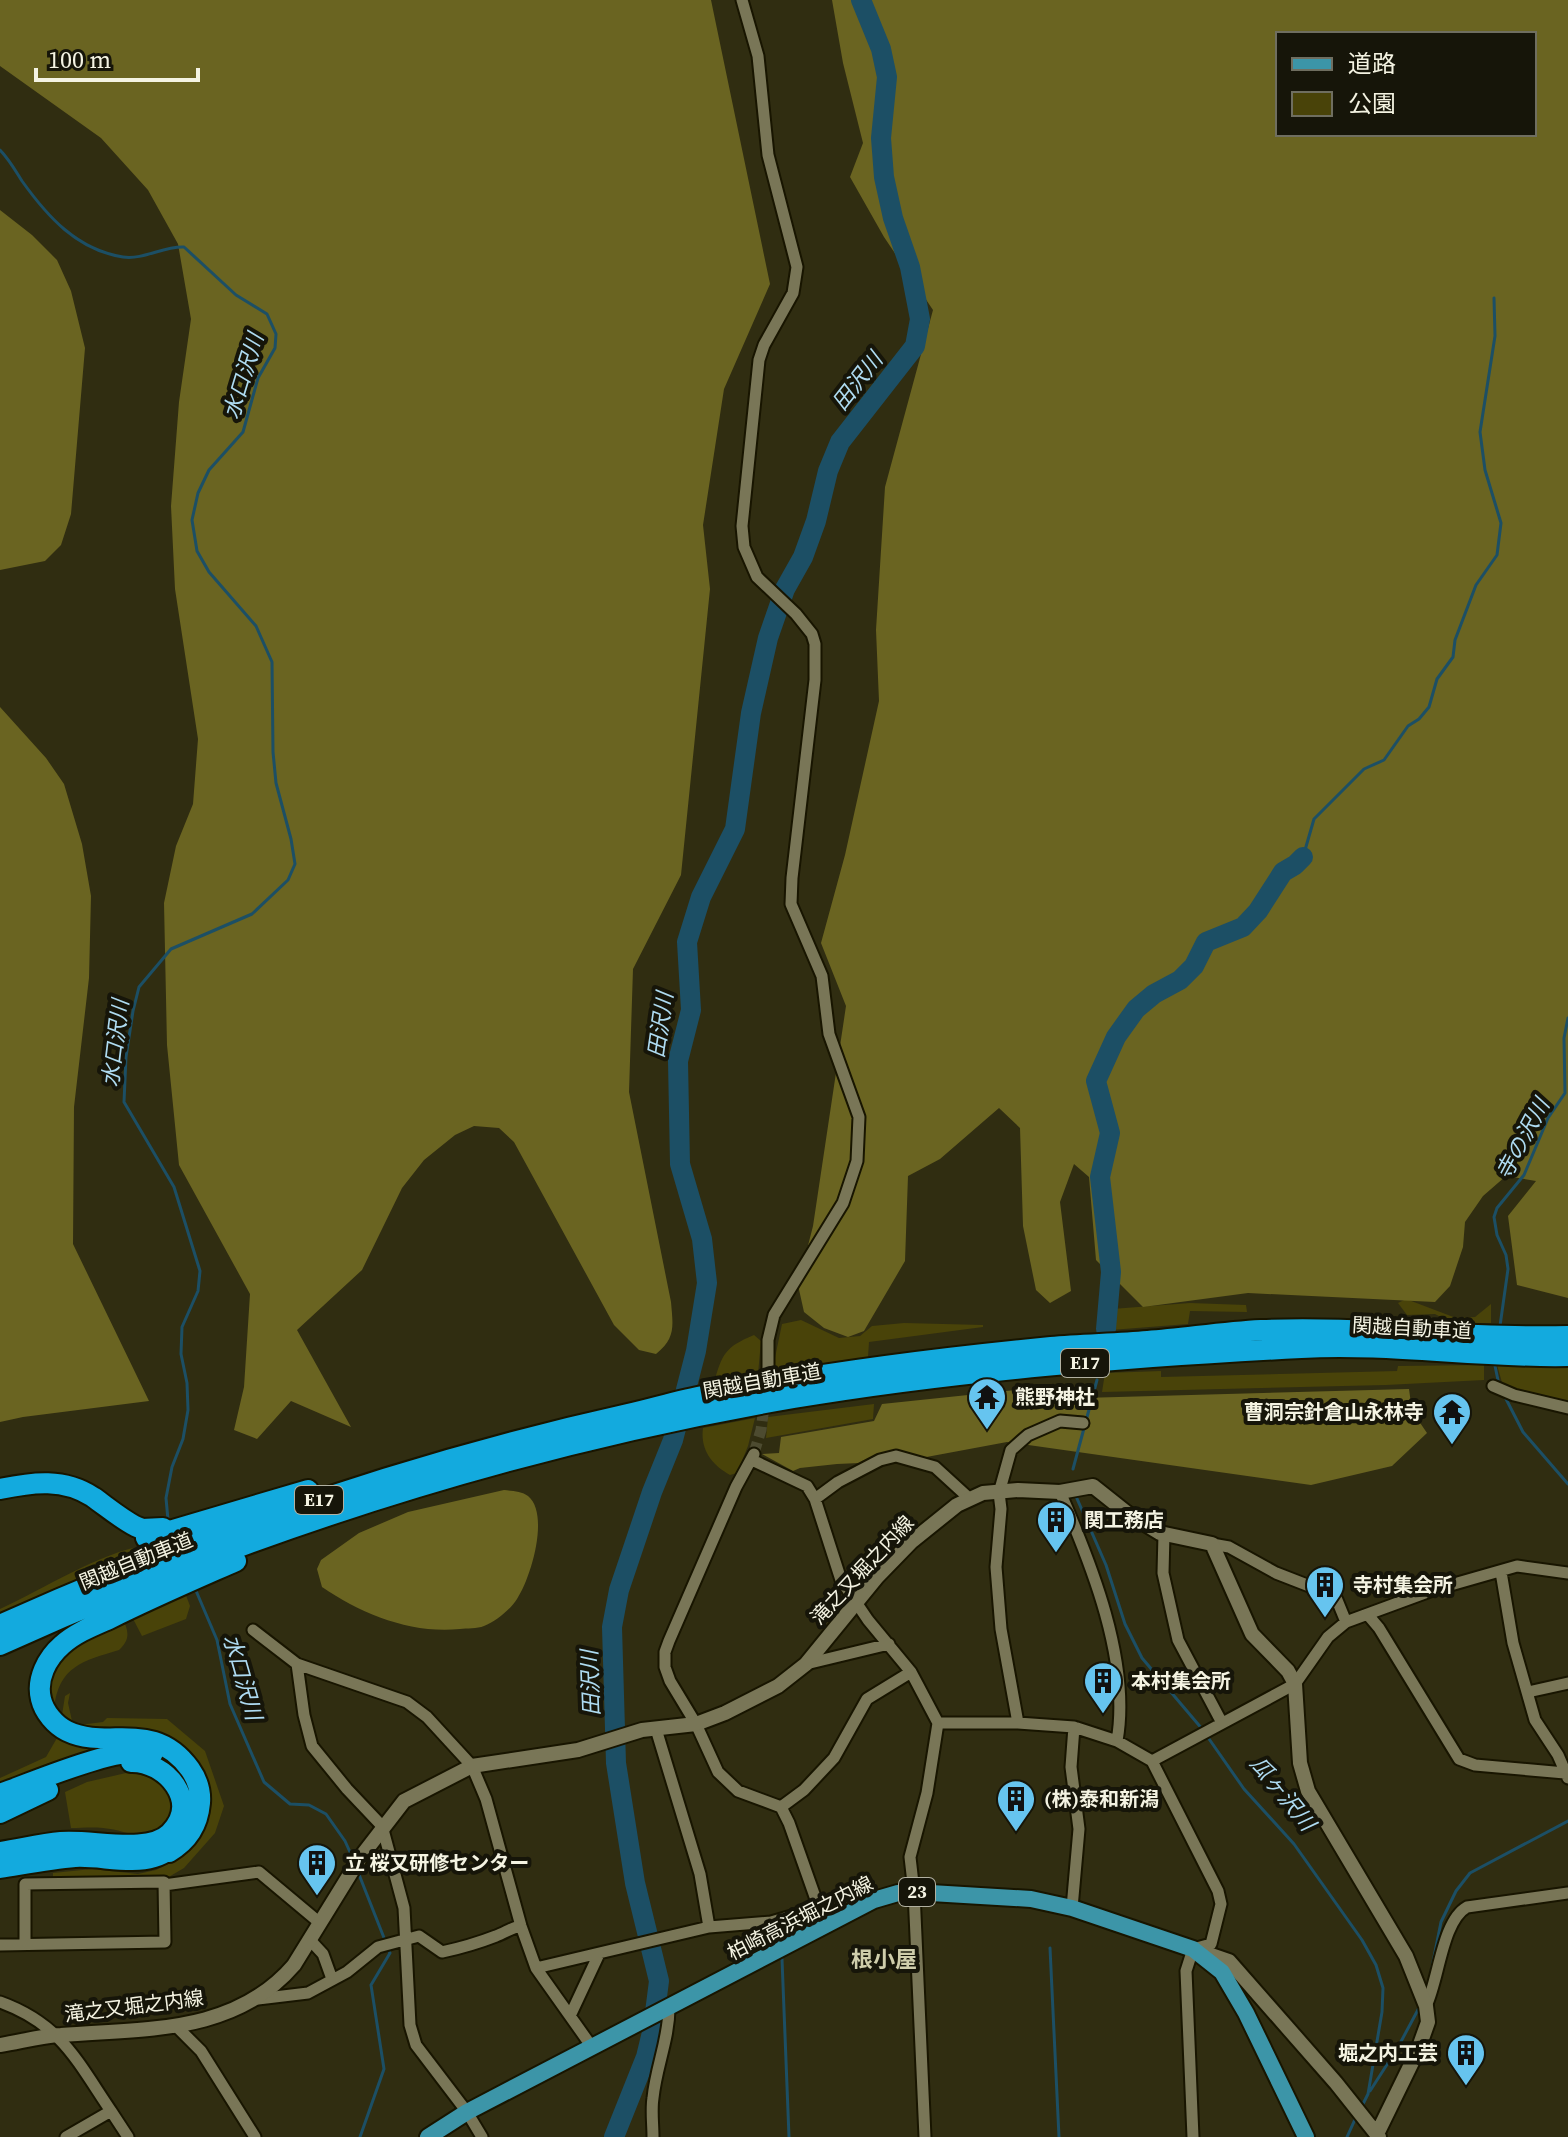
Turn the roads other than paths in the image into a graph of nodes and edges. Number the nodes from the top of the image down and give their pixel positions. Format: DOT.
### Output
graph roads {
  1 [pos="742,0"];
  2 [pos="1568,1336"];
  3 [pos="1522,1347"];
  4 [pos="1568,1356"];
  5 [pos="768,1373"];
  6 [pos="1495,1387"];
  7 [pos="1568,1408"];
  8 [pos="630,1422"];
  9 [pos="1083,1423"];
  10 [pos="0,1489"];
  11 [pos="1060,1492"];
  12 [pos="999,1493"];
  13 [pos="815,1499"];
  14 [pos="970,1499"];
  15 [pos="1164,1534"];
  16 [pos="1212,1544"];
  17 [pos="214,1545"];
  18 [pos="1501,1572"];
  19 [pos="1568,1573"];
  20 [pos="156,1577"];
  21 [pos="857,1602"];
  22 [pos="1368,1615"];
  23 [pos="1346,1622"];
  24 [pos="0,1625"];
  25 [pos="253,1630"];
  26 [pos="889,1644"];
  27 [pos="0,1645"];
  28 [pos="297,1664"];
  29 [pos="806,1664"];
  30 [pos="911,1672"];
  31 [pos="1568,1683"];
  32 [pos="1295,1684"];
  33 [pos="1528,1692"];
  34 [pos="938,1723"];
  35 [pos="1018,1723"];
  36 [pos="1222,1723"];
  37 [pos="696,1724"];
  38 [pos="1074,1727"];
  39 [pos="649,1730"];
  40 [pos="1117,1741"];
  41 [pos="1152,1761"];
  42 [pos="472,1766"];
  43 [pos="1566,1775"];
  44 [pos="67,1781"];
  45 [pos="0,1794"];
  46 [pos="0,1804"];
  47 [pos="781,1807"];
  48 [pos="0,1813"];
  49 [pos="382,1826"];
  50 [pos="0,1852"];
  51 [pos="169,1852"];
  52 [pos="0,1868"];
  53 [pos="164,1885"];
  54 [pos="914,1892"];
  55 [pos="1568,1893"];
  56 [pos="819,1908"];
  57 [pos="1072,1908"];
  58 [pos="320,1923"];
  59 [pos="825,1925"];
  60 [pos="521,1926"];
  61 [pos="709,1927"];
  62 [pos="407,1938"];
  63 [pos="310,1940"];
  64 [pos="25,1944"];
  65 [pos="0,1945"];
  66 [pos="1193,1949"];
  67 [pos="599,1954"];
  68 [pos="536,1968"];
  69 [pos="332,1979"];
  70 [pos="258,1999"];
  71 [pos="0,2002"];
  72 [pos="1426,2006"];
  73 [pos="666,2009"];
  74 [pos="570,2016"];
  75 [pos="175,2025"];
  76 [pos="58,2035"];
  77 [pos="0,2045"];
  78 [pos="592,2047"];
  79 [pos="111,2111"];
  80 [pos="467,2112"];
  81 [pos="1378,2136"];
  82 [pos="66,2137"];
  83 [pos="128,2137"];
  84 [pos="255,2137"];
  85 [pos="428,2137"];
  86 [pos="482,2137"];
  87 [pos="653,2137"];
  88 [pos="925,2137"];
  89 [pos="1193,2137"];
  90 [pos="1306,2137"];
  1 -- 5 [label="street"];
  2 -- 3 [label="highway, 関越自動車道 / E17"];
  3 -- 4 [label="highway, 関越自動車道 / E17"];
  3 -- 8 [label="highway, 関越自動車道 / E17"];
  6 -- 7 [label="street"];
  8 -- 17 [label="highway, 関越自動車道 / E17"];
  8 -- 17 [label="highway, 関越自動車道 / E17"];
  9 -- 12 [label="street"];
  10 -- 17 [label="highway"];
  11 -- 12 [label="main road, 滝之又堀之内線"];
  11 -- 15 [label="main road, 滝之又堀之内線"];
  11 -- 40 [label="street"];
  12 -- 14 [label="main road, 滝之又堀之内線"];
  12 -- 35 [label="street"];
  13 -- 14 [label="street"];
  13 -- 21 [label="street"];
  13 -- 37 [label="street"];
  14 -- 21 [label="main road, 滝之又堀之内線"];
  15 -- 16 [label="main road, 滝之又堀之内線"];
  15 -- 36 [label="street"];
  16 -- 23 [label="street"];
  16 -- 32 [label="main road"];
  17 -- 20 [label="highway"];
  17 -- 20 [label="highway, 関越自動車道 / E17"];
  18 -- 19 [label="street"];
  18 -- 22 [label="street"];
  18 -- 33 [label="street"];
  20 -- 24 [label="highway, 関越自動車道 / E17"];
  20 -- 27 [label="highway, 関越自動車道 / E17"];
  20 -- 51 [label="highway"];
  21 -- 26 [label="street"];
  21 -- 29 [label="main road, 滝之又堀之内線"];
  22 -- 23 [label="street"];
  22 -- 43 [label="street"];
  23 -- 32 [label="street"];
  25 -- 28 [label="street"];
  26 -- 29 [label="street"];
  26 -- 30 [label="street"];
  28 -- 42 [label="street"];
  28 -- 49 [label="street"];
  29 -- 37 [label="main road, 滝之又堀之内線"];
  30 -- 34 [label="street"];
  30 -- 47 [label="street"];
  31 -- 33 [label="street"];
  32 -- 36 [label="street"];
  32 -- 72 [label="main road"];
  33 -- 43 [label="street"];
  34 -- 35 [label="street"];
  34 -- 54 [label="street"];
  35 -- 38 [label="street"];
  36 -- 41 [label="street"];
  37 -- 39 [label="main road, 滝之又堀之内線"];
  37 -- 47 [label="street"];
  38 -- 40 [label="street"];
  38 -- 57 [label="street"];
  39 -- 42 [label="main road, 滝之又堀之内線"];
  39 -- 61 [label="street"];
  40 -- 41 [label="street"];
  41 -- 66 [label="street"];
  42 -- 49 [label="main road, 滝之又堀之内線"];
  42 -- 60 [label="street"];
  44 -- 46 [label="highway"];
  44 -- 48 [label="highway"];
  44 -- 50 [label="highway"];
  45 -- 51 [label="highway"];
  47 -- 56 [label="street"];
  49 -- 58 [label="main road, 滝之又堀之内線"];
  49 -- 62 [label="street"];
  51 -- 52 [label="highway"];
  53 -- 58 [label="street"];
  53 -- 64 [label="street"];
  53 -- 64 [label="street"];
  54 -- 57 [label="main road, 柏崎高浜堀之内線 / 23"];
  54 -- 59 [label="main road, 柏崎高浜堀之内線 / 23"];
  54 -- 88 [label="street"];
  55 -- 72 [label="street"];
  56 -- 59 [label="street"];
  56 -- 61 [label="street"];
  57 -- 66 [label="main road, 柏崎高浜堀之内線 / 23"];
  58 -- 63 [label="main road, 滝之又堀之内線"];
  59 -- 73 [label="main road, 柏崎高浜堀之内線 / 23"];
  60 -- 62 [label="street"];
  60 -- 68 [label="street"];
  61 -- 67 [label="street"];
  62 -- 69 [label="street"];
  62 -- 80 [label="street"];
  63 -- 69 [label="street"];
  63 -- 70 [label="main road, 滝之又堀之内線"];
  64 -- 65 [label="street"];
  66 -- 81 [label="main road"];
  66 -- 89 [label="street"];
  66 -- 90 [label="main road, 柏崎高浜堀之内線 / 23"];
  67 -- 68 [label="street"];
  67 -- 74 [label="street"];
  68 -- 74 [label="street"];
  69 -- 70 [label="street"];
  70 -- 75 [label="main road, 滝之又堀之内線"];
  71 -- 76 [label="street"];
  72 -- 81 [label="main road"];
  73 -- 78 [label="main road, 柏崎高浜堀之内線 / 23"];
  73 -- 87 [label="street"];
  74 -- 78 [label="street"];
  75 -- 76 [label="main road, 滝之又堀之内線"];
  75 -- 84 [label="street"];
  76 -- 77 [label="main road, 滝之又堀之内線"];
  76 -- 79 [label="street"];
  78 -- 80 [label="main road, 柏崎高浜堀之内線 / 23"];
  79 -- 82 [label="street"];
  79 -- 83 [label="street"];
  80 -- 85 [label="main road, 柏崎高浜堀之内線 / 23"];
  80 -- 86 [label="street"];
}
